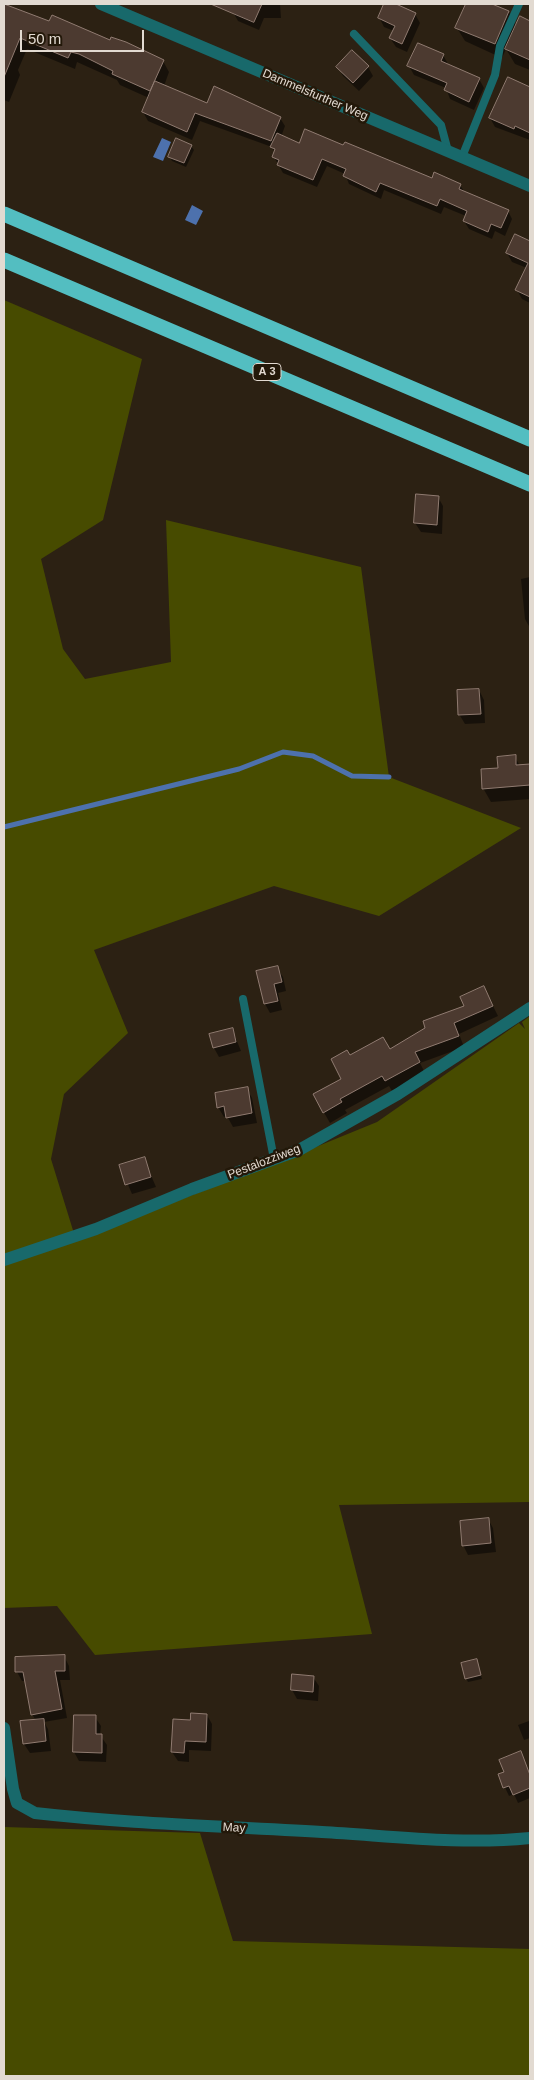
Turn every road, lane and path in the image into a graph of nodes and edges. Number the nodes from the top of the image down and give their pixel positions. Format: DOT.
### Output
graph roads {
  1 [pos="101,4"];
  2 [pos="519,4"];
  3 [pos="354,34"];
  4 [pos="448,151"];
  5 [pos="462,157"];
  6 [pos="530,186"];
  7 [pos="4,214"];
  8 [pos="4,260"];
  9 [pos="530,439"];
  10 [pos="530,484"];
  11 [pos="243,1000"];
  12 [pos="530,1008"];
  13 [pos="274,1159"];
  14 [pos="4,1260"];
  15 [pos="4,1728"];
  16 [pos="530,1838"];
  1 -- 4 [label="street, Dammelsfurther Weg"];
  2 -- 5 [label="lane"];
  3 -- 4 [label="lane"];
  4 -- 5 [label="street, Dammelsfurther Weg"];
  5 -- 6 [label="street, Dammelsfurther Weg"];
  7 -- 9 [label="highway"];
  8 -- 10 [label="highway, A 3"];
  11 -- 13 [label="lane"];
  12 -- 13 [label="street, Pestalozziweg"];
  13 -- 14 [label="street, Pestalozziweg"];
  15 -- 16 [label="street, May"];
}
